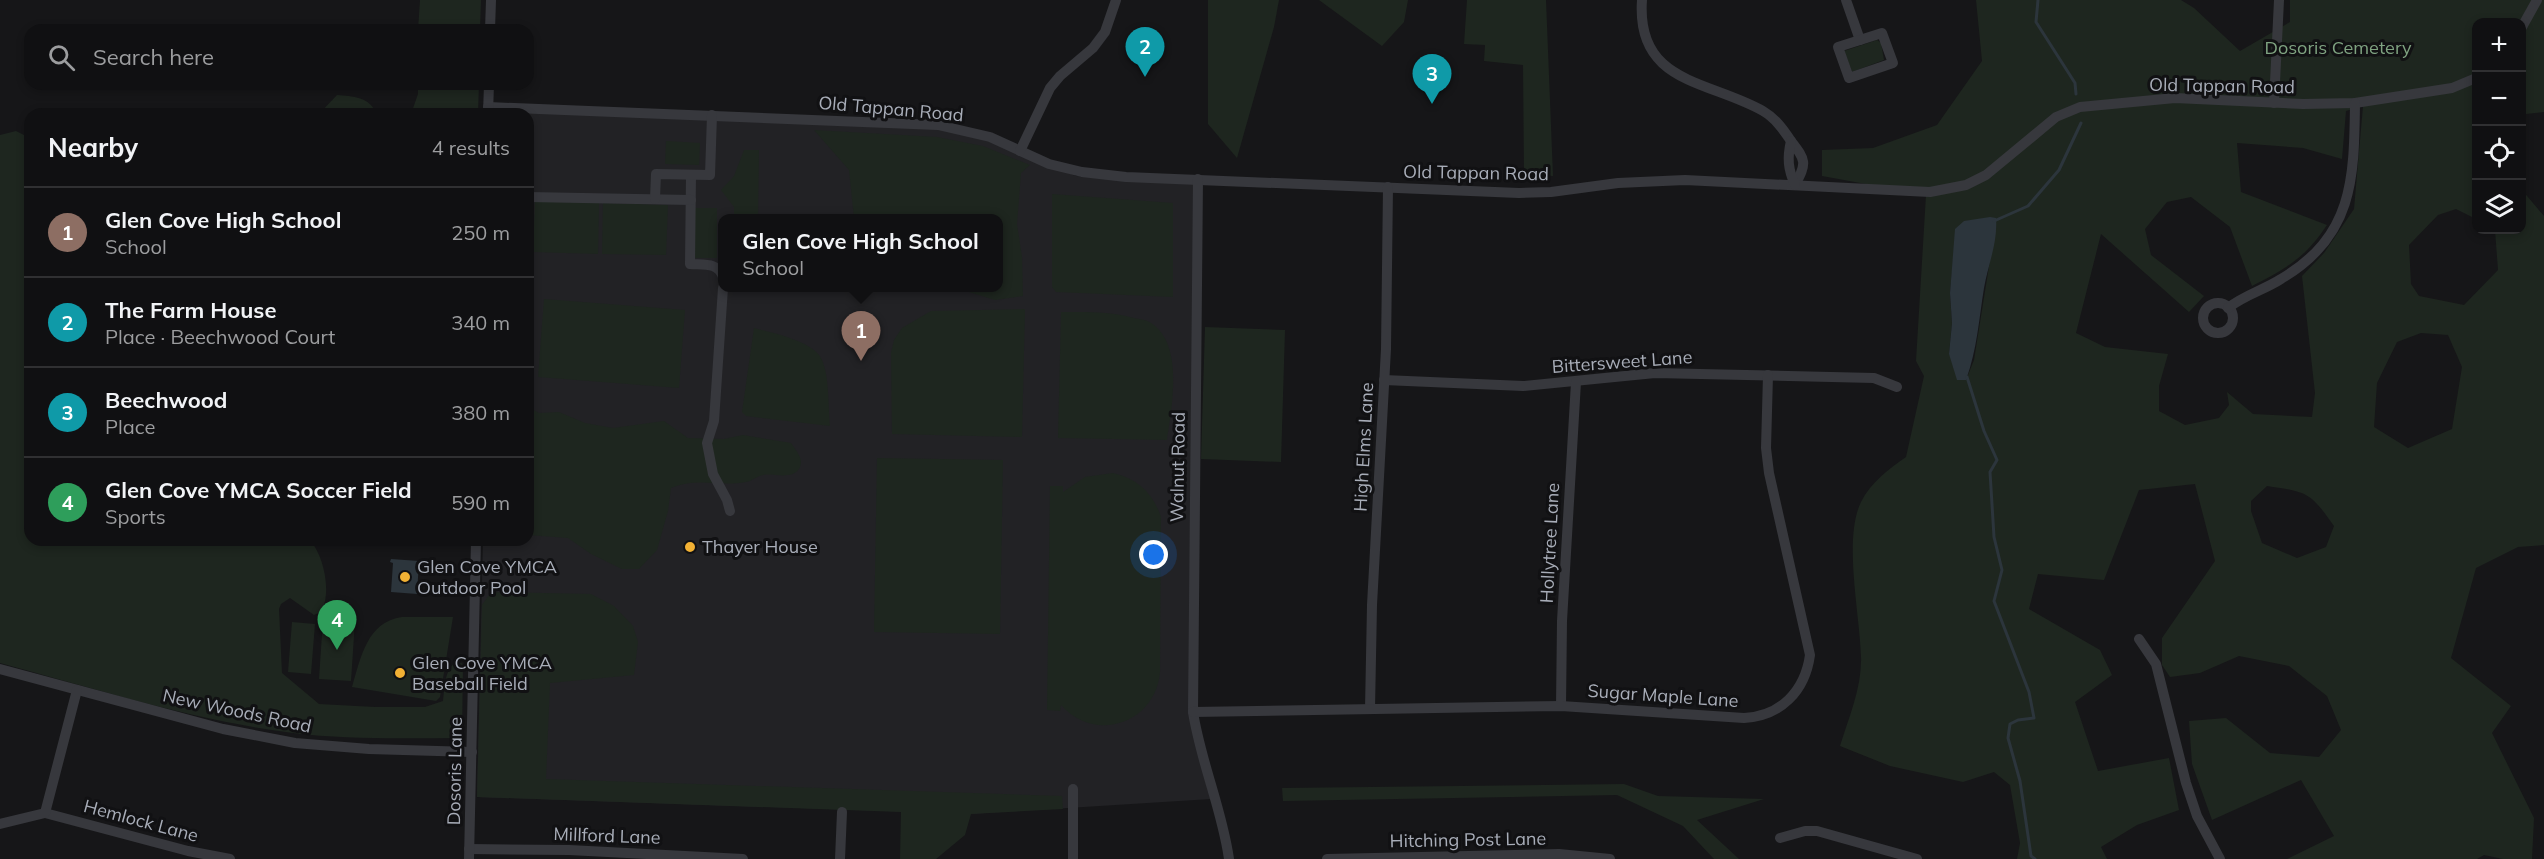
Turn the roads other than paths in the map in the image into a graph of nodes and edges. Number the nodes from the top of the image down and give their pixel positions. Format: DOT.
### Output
graph roads {
  1 [pos="491,0"];
  2 [pos="1116,0"];
  3 [pos="1642,0"];
  4 [pos="1846,0"];
  5 [pos="2279,0"];
  6 [pos="2536,0"];
  7 [pos="2526,19"];
  8 [pos="490,24"];
  9 [pos="1860,40"];
  10 [pos="2472,80"];
  11 [pos="489,90"];
  12 [pos="2274,103"];
  13 [pos="2355,103"];
  14 [pos="488,108"];
  15 [pos="534,112"];
  16 [pos="712,115"];
  17 [pos="1020,151"];
  18 [pos="692,175"];
  19 [pos="1198,179"];
  20 [pos="1796,186"];
  21 [pos="1388,187"];
  22 [pos="534,197"];
  23 [pos="655,199"];
  24 [pos="691,200"];
  25 [pos="718,268"];
  26 [pos="723,292"];
  27 [pos="2228,308"];
  28 [pos="1768,375"];
  29 [pos="1384,380"];
  30 [pos="1576,382"];
  31 [pos="1897,387"];
  32 [pos="730,511"];
  33 [pos="476,546"];
  34 [pos="2139,639"];
  35 [pos="0,669"];
  36 [pos="77,690"];
  37 [pos="1562,706"];
  38 [pos="1370,709"];
  39 [pos="1193,712"];
  40 [pos="472,752"];
  41 [pos="1073,789"];
  42 [pos="842,812"];
  43 [pos="45,813"];
  44 [pos="0,824"];
  45 [pos="1780,838"];
  46 [pos="469,854"];
  47 [pos="568,855"];
  48 [pos="715,858"];
  49 [pos="230,859"];
  50 [pos="743,859"];
  51 [pos="840,859"];
  52 [pos="1073,859"];
  53 [pos="1229,859"];
  54 [pos="1327,859"];
  55 [pos="1358,859"];
  56 [pos="1610,859"];
  57 [pos="1917,859"];
  58 [pos="2220,859"];
  1 -- 8 [label="street"];
  2 -- 17 [label="street"];
  3 -- 20 [label="street"];
  4 -- 9 [label="street"];
  5 -- 12 [label="street"];
  6 -- 7 [label="street"];
  9 -- 9 [label="street"];
  10 -- 13 [label="street, Old Tappan Road"];
  11 -- 14 [label="street"];
  12 -- 13 [label="street, Old Tappan Road"];
  12 -- 20 [label="street, Old Tappan Road"];
  13 -- 27 [label="street"];
  15 -- 16 [label="street, Old Tappan Road"];
  16 -- 17 [label="street, Old Tappan Road"];
  16 -- 18 [label="street"];
  17 -- 19 [label="street, Old Tappan Road"];
  18 -- 23 [label="street"];
  18 -- 24 [label="street"];
  19 -- 21 [label="street, Old Tappan Road"];
  19 -- 39 [label="street, Walnut Road"];
  20 -- 21 [label="street, Old Tappan Road"];
  21 -- 29 [label="street, High Elms Lane"];
  22 -- 23 [label="street"];
  23 -- 24 [label="street"];
  24 -- 25 [label="street"];
  26 -- 32 [label="street"];
  28 -- 30 [label="street, Bittersweet Lane"];
  28 -- 31 [label="street, Bittersweet Lane"];
  28 -- 37 [label="street, Sugar Maple Lane"];
  29 -- 30 [label="street, Bittersweet Lane"];
  29 -- 38 [label="street, High Elms Lane"];
  30 -- 37 [label="street, Hollytree Lane"];
  33 -- 40 [label="street, Dosoris Lane"];
  34 -- 58 [label="street"];
  35 -- 36 [label="street, New Woods Road"];
  36 -- 40 [label="street, New Woods Road"];
  36 -- 43 [label="street"];
  37 -- 38 [label="street, Sugar Maple Lane"];
  38 -- 39 [label="street, Sugar Maple Lane"];
  39 -- 53 [label="street, Walnut Road"];
  40 -- 46 [label="street, Dosoris Lane"];
  41 -- 52 [label="street"];
  42 -- 51 [label="street"];
  43 -- 44 [label="street"];
  43 -- 49 [label="street, Hemlock Lane"];
  45 -- 57 [label="street"];
  46 -- 47 [label="street, Millford Lane"];
  47 -- 48 [label="street, Millford Lane"];
  48 -- 50 [label="street, Millford Lane"];
  54 -- 55 [label="street, Hitching Post Lane"];
  55 -- 56 [label="street, Hitching Post Lane"];
}
